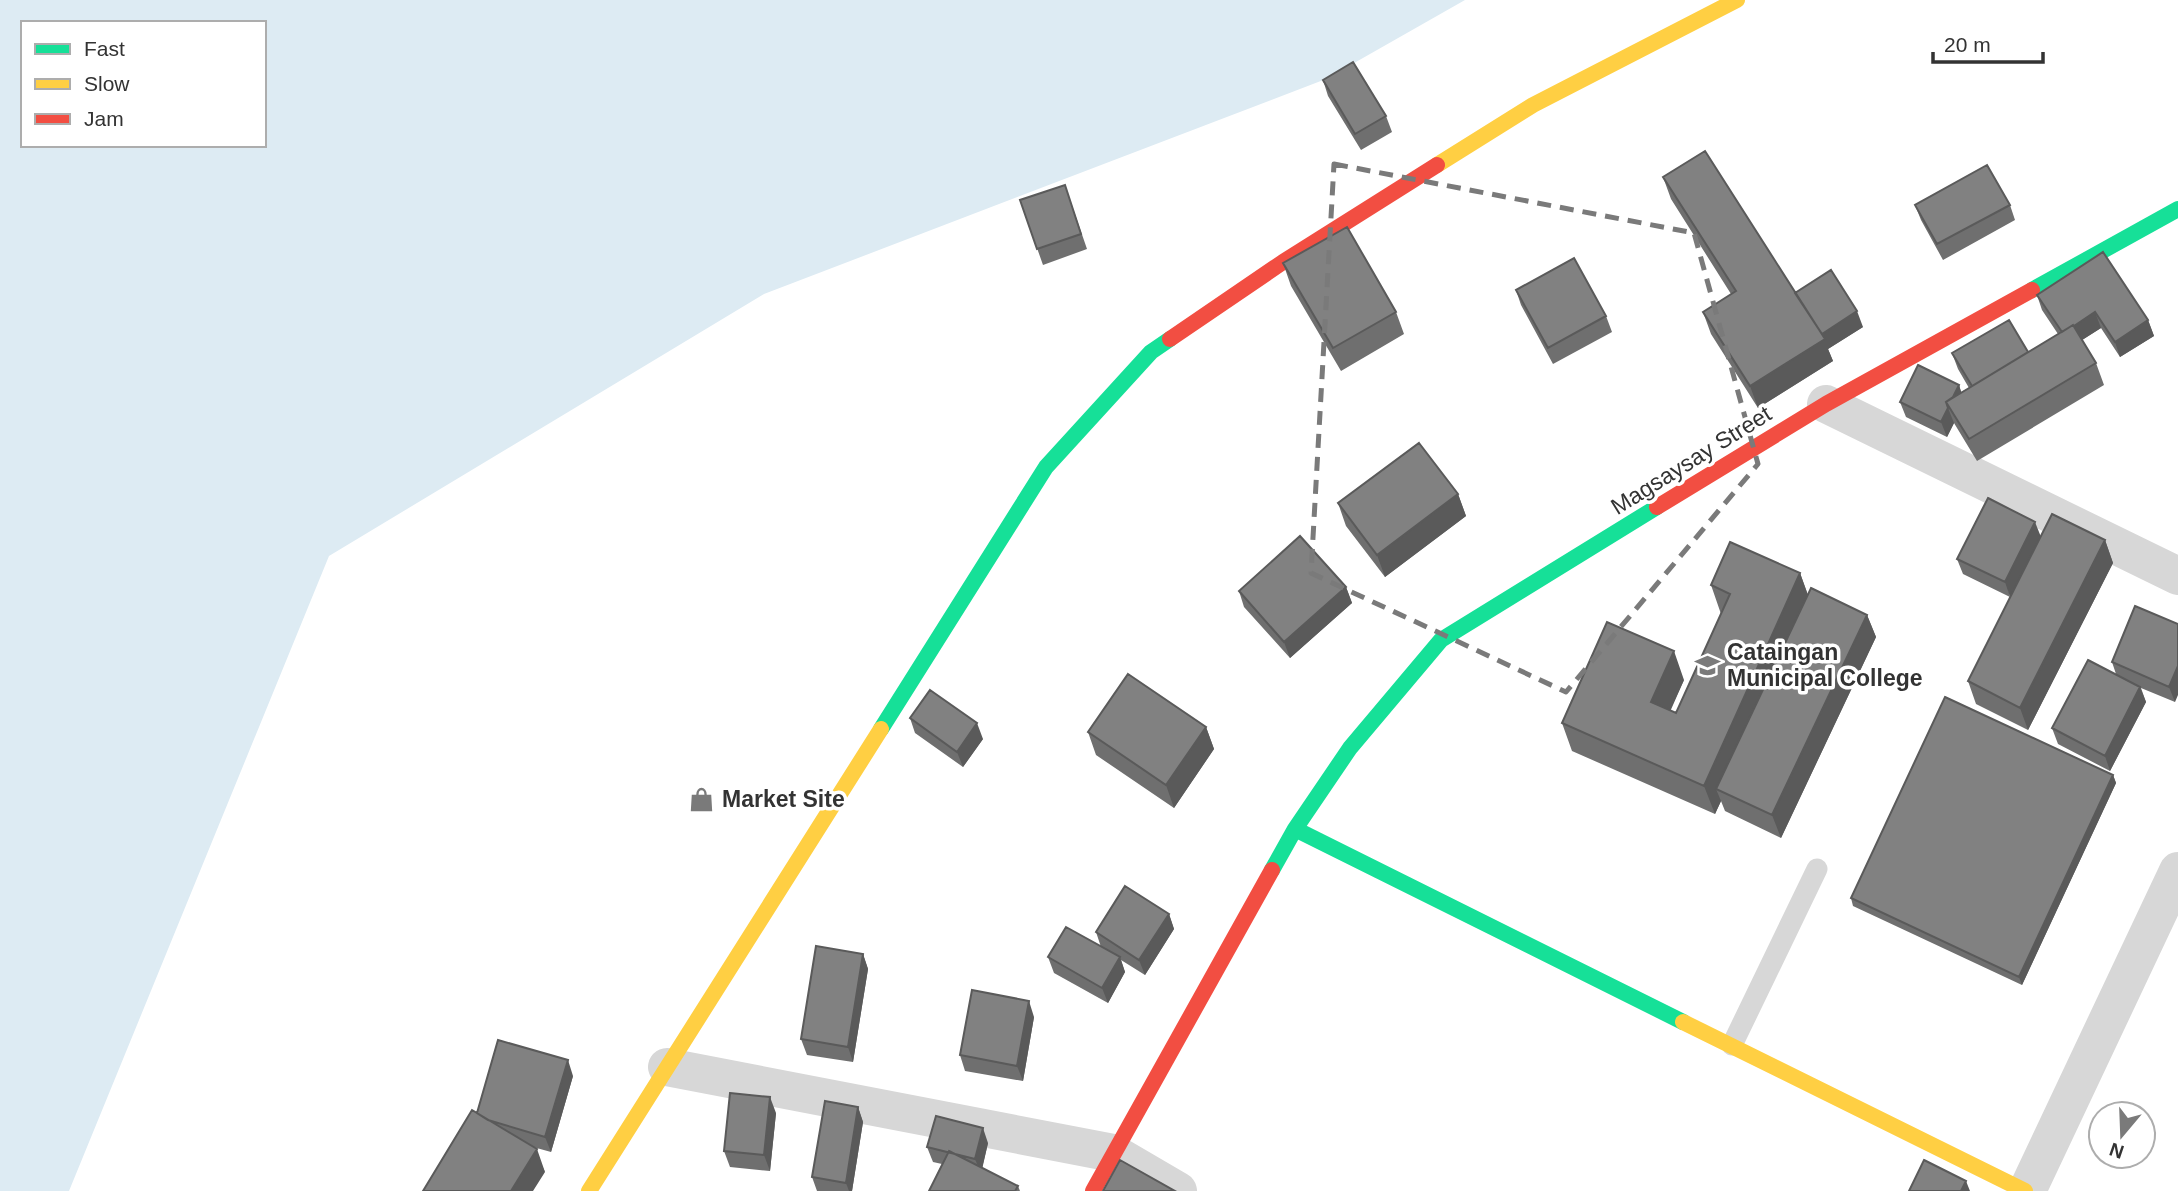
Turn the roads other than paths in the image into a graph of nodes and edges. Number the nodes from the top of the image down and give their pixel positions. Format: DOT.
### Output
graph roads {
  1 [pos="1737,0"];
  2 [pos="2178,209"];
  3 [pos="1826,404"];
  4 [pos="2178,576"];
  5 [pos="1295,829"];
  6 [pos="1817,869"];
  7 [pos="2178,871"];
  8 [pos="1732,1045"];
  9 [pos="667,1067"];
  10 [pos="1113,1153"];
  11 [pos="589,1191"];
  12 [pos="1093,1191"];
  13 [pos="1178,1191"];
  14 [pos="2026,1191"];
  1 -- 9 [label="street"];
  2 -- 3 [label="street, Magsaysay Street"];
  3 -- 4 [label="street"];
  3 -- 5 [label="street, Magsaysay Street"];
  5 -- 8 [label="street"];
  5 -- 10 [label="street, Magsaysay Street"];
  6 -- 8 [label="lane"];
  7 -- 14 [label="street"];
  8 -- 14 [label="street"];
  9 -- 10 [label="street"];
  9 -- 11 [label="street"];
  10 -- 12 [label="street, Magsaysay Street"];
  10 -- 13 [label="street"];
}
